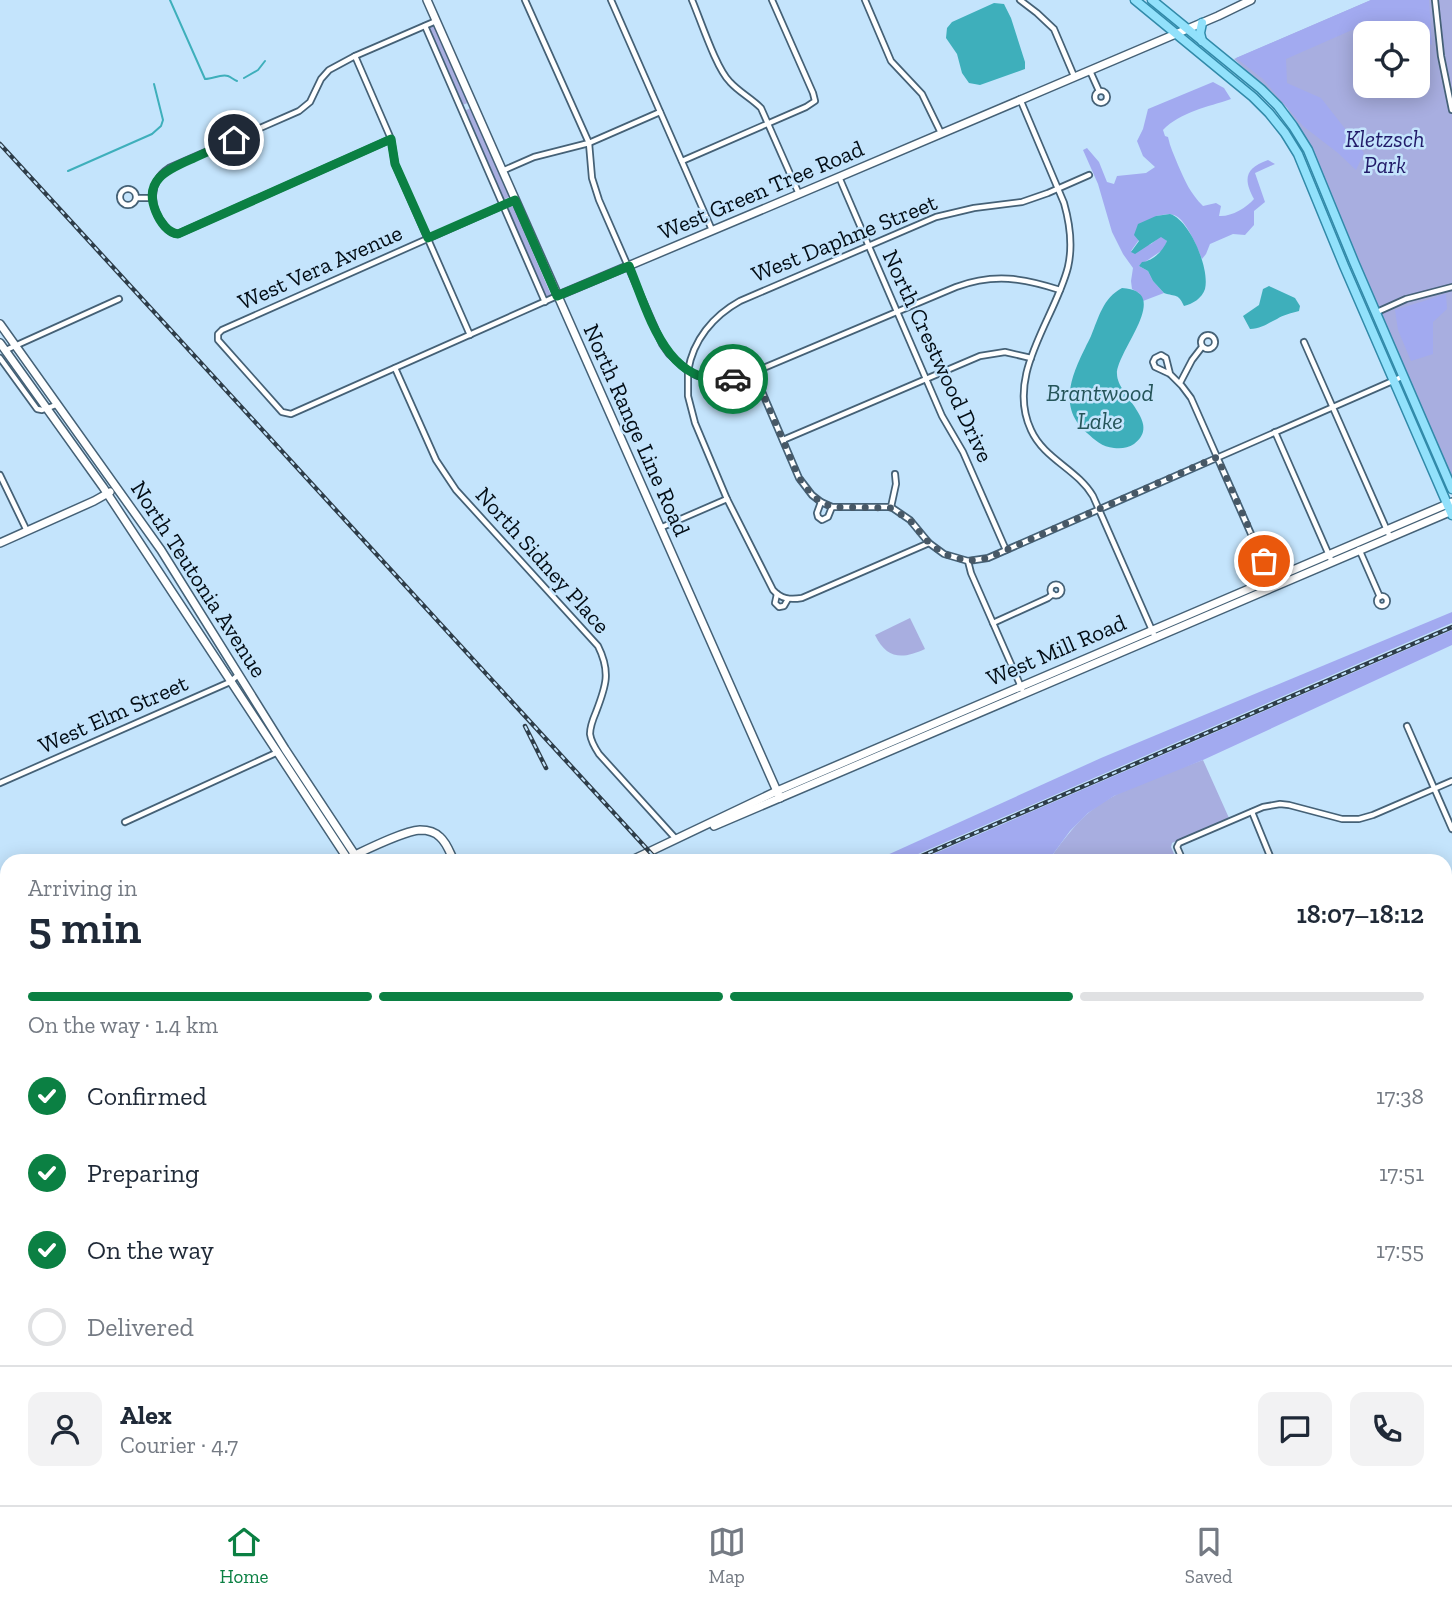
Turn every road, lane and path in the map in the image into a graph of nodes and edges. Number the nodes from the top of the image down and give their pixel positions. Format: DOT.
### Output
graph roads {
  1 [pos="427,0"];
  2 [pos="526,0"];
  3 [pos="611,0"];
  4 [pos="692,0"];
  5 [pos="772,0"];
  6 [pos="865,0"];
  7 [pos="1020,0"];
  8 [pos="1135,0"];
  9 [pos="1152,0"];
  10 [pos="1251,0"];
  11 [pos="1435,0"];
  12 [pos="436,21"];
  13 [pos="1202,23"];
  14 [pos="425,26"];
  15 [pos="1187,29"];
  16 [pos="1177,33"];
  17 [pos="1202,41"];
  18 [pos="355,57"];
  19 [pos="1090,70"];
  20 [pos="1074,76"];
  21 [pos="1099,91"];
  22 [pos="1020,99"];
  23 [pos="472,104"];
  24 [pos="461,109"];
  25 [pos="1452,110"];
  26 [pos="660,111"];
  27 [pos="768,124"];
  28 [pos="941,133"];
  29 [pos="391,139"];
  30 [pos="589,143"];
  31 [pos="682,161"];
  32 [pos="502,171"];
  33 [pos="1089,175"];
  34 [pos="839,177"];
  35 [pos="1059,189"];
  36 [pos="799,194"];
  37 [pos="136,198"];
  38 [pos="152,198"];
  39 [pos="515,200"];
  40 [pos="503,205"];
  41 [pos="712,230"];
  42 [pos="428,238"];
  43 [pos="869,246"];
  44 [pos="629,266"];
  45 [pos="1452,287"];
  46 [pos="1060,290"];
  47 [pos="557,296"];
  48 [pos="119,299"];
  49 [pos="545,302"];
  50 [pos="897,312"];
  51 [pos="1376,312"];
  52 [pos="1367,316"];
  53 [pos="0,324"];
  54 [pos="470,335"];
  55 [pos="0,342"];
  56 [pos="1304,342"];
  57 [pos="16,346"];
  58 [pos="1202,347"];
  59 [pos="6,351"];
  60 [pos="0,358"];
  61 [pos="1031,358"];
  62 [pos="396,368"];
  63 [pos="688,371"];
  64 [pos="754,373"];
  65 [pos="1170,374"];
  66 [pos="1404,376"];
  67 [pos="926,380"];
  68 [pos="1394,380"];
  69 [pos="1180,383"];
  70 [pos="58,404"];
  71 [pos="1333,406"];
  72 [pos="48,408"];
  73 [pos="286,414"];
  74 [pos="1275,432"];
  75 [pos="783,440"];
  76 [pos="1217,457"];
  77 [pos="895,474"];
  78 [pos="0,475"];
  79 [pos="117,488"];
  80 [pos="1452,489"];
  81 [pos="107,494"];
  82 [pos="727,499"];
  83 [pos="821,502"];
  84 [pos="832,507"];
  85 [pos="891,508"];
  86 [pos="1451,509"];
  87 [pos="1100,510"];
  88 [pos="660,528"];
  89 [pos="27,531"];
  90 [pos="1388,534"];
  91 [pos="0,543"];
  92 [pos="929,543"];
  93 [pos="1358,547"];
  94 [pos="1006,550"];
  95 [pos="1331,558"];
  96 [pos="968,561"];
  97 [pos="1273,583"];
  98 [pos="777,594"];
  99 [pos="1053,594"];
  100 [pos="1380,597"];
  101 [pos="788,599"];
  102 [pos="993,623"];
  103 [pos="1154,634"];
  104 [pos="239,674"];
  105 [pos="230,682"];
  106 [pos="1022,690"];
  107 [pos="1407,726"];
  108 [pos="285,749"];
  109 [pos="277,753"];
  110 [pos="1452,781"];
  111 [pos="0,783"];
  112 [pos="1435,789"];
  113 [pos="778,795"];
  114 [pos="1252,812"];
  115 [pos="125,822"];
  116 [pos="1452,828"];
  117 [pos="677,840"];
  118 [pos="348,854"];
  119 [pos="348,854"];
  120 [pos="362,854"];
  121 [pos="450,854"];
  122 [pos="646,854"];
  123 [pos="1180,854"];
  124 [pos="1269,854"];
  1 -- 12 [label="main road, North Range Line Road"];
  2 -- 30 [label="street"];
  3 -- 26 [label="street"];
  4 -- 27 [label="street"];
  5 -- 27 [label="street"];
  6 -- 28 [label="street"];
  7 -- 20 [label="street"];
  8 -- 16 [label="main road"];
  9 -- 15 [label="main road"];
  10 -- 13 [label="main road, West Green Tree Road"];
  11 -- 25 [label="street"];
  12 -- 14 [label="street"];
  12 -- 23 [label="main road, North Range Line Road"];
  13 -- 15 [label="main road, West Green Tree Road"];
  13 -- 17 [label="main road"];
  14 -- 18 [label="street"];
  14 -- 24 [label="street"];
  15 -- 16 [label="main road, West Green Tree Road"];
  15 -- 17 [label="main road"];
  16 -- 19 [label="main road, West Green Tree Road"];
  16 -- 52 [label="main road"];
  17 -- 51 [label="main road"];
  18 -- 29 [label="street"];
  18 -- 38 [label="street"];
  19 -- 20 [label="main road, West Green Tree Road"];
  19 -- 21 [label="street"];
  20 -- 22 [label="main road, West Green Tree Road"];
  22 -- 28 [label="main road, West Green Tree Road"];
  22 -- 35 [label="street"];
  23 -- 24 [label="street"];
  23 -- 32 [label="main road, North Range Line Road"];
  24 -- 40 [label="street"];
  26 -- 30 [label="street"];
  26 -- 31 [label="street"];
  27 -- 31 [label="street"];
  27 -- 36 [label="street"];
  28 -- 34 [label="main road, West Green Tree Road"];
  29 -- 38 [label="street"];
  29 -- 42 [label="street"];
  30 -- 32 [label="street"];
  30 -- 44 [label="street"];
  31 -- 41 [label="street"];
  32 -- 39 [label="main road, North Range Line Road"];
  33 -- 35 [label="street, West Daphne Street"];
  34 -- 36 [label="main road, West Green Tree Road"];
  34 -- 43 [label="street, North Crestwood Drive"];
  35 -- 43 [label="street, West Daphne Street"];
  35 -- 46 [label="street"];
  36 -- 41 [label="main road, West Green Tree Road"];
  37 -- 38 [label="street"];
  39 -- 40 [label="street, West Vera Avenue"];
  39 -- 47 [label="main road, North Range Line Road"];
  40 -- 42 [label="street, West Vera Avenue"];
  40 -- 49 [label="street"];
  41 -- 44 [label="main road, West Green Tree Road"];
  42 -- 54 [label="street"];
  42 -- 73 [label="street, West Vera Avenue"];
  43 -- 50 [label="street, North Crestwood Drive"];
  43 -- 63 [label="street, West Daphne Street"];
  44 -- 47 [label="main road, West Green Tree Road"];
  44 -- 63 [label="street"];
  45 -- 51 [label="street"];
  46 -- 50 [label="street"];
  46 -- 61 [label="street"];
  47 -- 49 [label="street, West Green Tree Road"];
  47 -- 88 [label="main road, North Range Line Road"];
  48 -- 57 [label="street"];
  49 -- 54 [label="street, West Green Tree Road"];
  50 -- 64 [label="street"];
  50 -- 67 [label="street, North Crestwood Drive"];
  51 -- 52 [label="street"];
  51 -- 66 [label="main road"];
  52 -- 68 [label="main road"];
  53 -- 57 [label="main road, North Teutonia Avenue"];
  54 -- 62 [label="street, West Green Tree Road"];
  55 -- 59 [label="main road, North Teutonia Avenue"];
  56 -- 71 [label="street"];
  57 -- 59 [label="street"];
  57 -- 70 [label="main road, North Teutonia Avenue"];
  58 -- 69 [label="street"];
  59 -- 72 [label="main road, North Teutonia Avenue"];
  60 -- 72 [label="street, North Teutonia Avenue"];
  61 -- 67 [label="street"];
  61 -- 87 [label="street"];
  62 -- 73 [label="street, West Green Tree Road"];
  62 -- 117 [label="street, North Sidney Place"];
  63 -- 64 [label="street"];
  63 -- 82 [label="street"];
  64 -- 75 [label="street"];
  65 -- 65 [label="street"];
  65 -- 69 [label="street"];
  66 -- 68 [label="street"];
  66 -- 80 [label="main road"];
  67 -- 75 [label="street"];
  67 -- 94 [label="street, North Crestwood Drive"];
  68 -- 71 [label="street"];
  68 -- 86 [label="main road"];
  69 -- 76 [label="street"];
  70 -- 72 [label="street"];
  70 -- 79 [label="main road, North Teutonia Avenue"];
  71 -- 74 [label="street"];
  71 -- 90 [label="street"];
  72 -- 81 [label="main road, North Teutonia Avenue"];
  74 -- 76 [label="street"];
  74 -- 95 [label="street"];
  75 -- 83 [label="street"];
  76 -- 87 [label="street"];
  76 -- 97 [label="street"];
  77 -- 85 [label="street"];
  78 -- 89 [label="street"];
  79 -- 81 [label="main road"];
  79 -- 104 [label="main road, North Teutonia Avenue"];
  81 -- 89 [label="main road"];
  81 -- 105 [label="main road, North Teutonia Avenue"];
  82 -- 88 [label="street"];
  82 -- 98 [label="street"];
  83 -- 84 [label="street"];
  83 -- 84 [label="street"];
  84 -- 85 [label="street"];
  85 -- 92 [label="street"];
  86 -- 90 [label="main road, West Mill Road"];
  87 -- 94 [label="street"];
  87 -- 103 [label="street"];
  88 -- 113 [label="main road, North Range Line Road"];
  89 -- 91 [label="main road"];
  90 -- 93 [label="main road, West Mill Road"];
  92 -- 96 [label="street"];
  92 -- 101 [label="street"];
  93 -- 95 [label="main road, West Mill Road"];
  93 -- 100 [label="street"];
  94 -- 96 [label="street"];
  95 -- 97 [label="main road, West Mill Road"];
  96 -- 102 [label="street"];
  97 -- 103 [label="main road, West Mill Road"];
  98 -- 101 [label="street"];
  98 -- 101 [label="street"];
  99 -- 102 [label="street"];
  102 -- 106 [label="street"];
  103 -- 106 [label="main road, West Mill Road"];
  104 -- 105 [label="street, West Elm Street"];
  104 -- 108 [label="main road, North Teutonia Avenue"];
  105 -- 109 [label="main road, North Teutonia Avenue"];
  105 -- 111 [label="street, West Elm Street"];
  106 -- 113 [label="main road, West Mill Road"];
  107 -- 112 [label="street"];
  108 -- 109 [label="street"];
  108 -- 118 [label="main road, North Teutonia Avenue"];
  109 -- 115 [label="street"];
  109 -- 119 [label="main road, North Teutonia Avenue"];
  110 -- 112 [label="street"];
  112 -- 114 [label="street"];
  112 -- 116 [label="street"];
  113 -- 117 [label="main road, West Mill Road"];
  114 -- 123 [label="street"];
  114 -- 124 [label="street"];
  117 -- 122 [label="main road, West Mill Road"];
  120 -- 121 [label="main road"];
}
